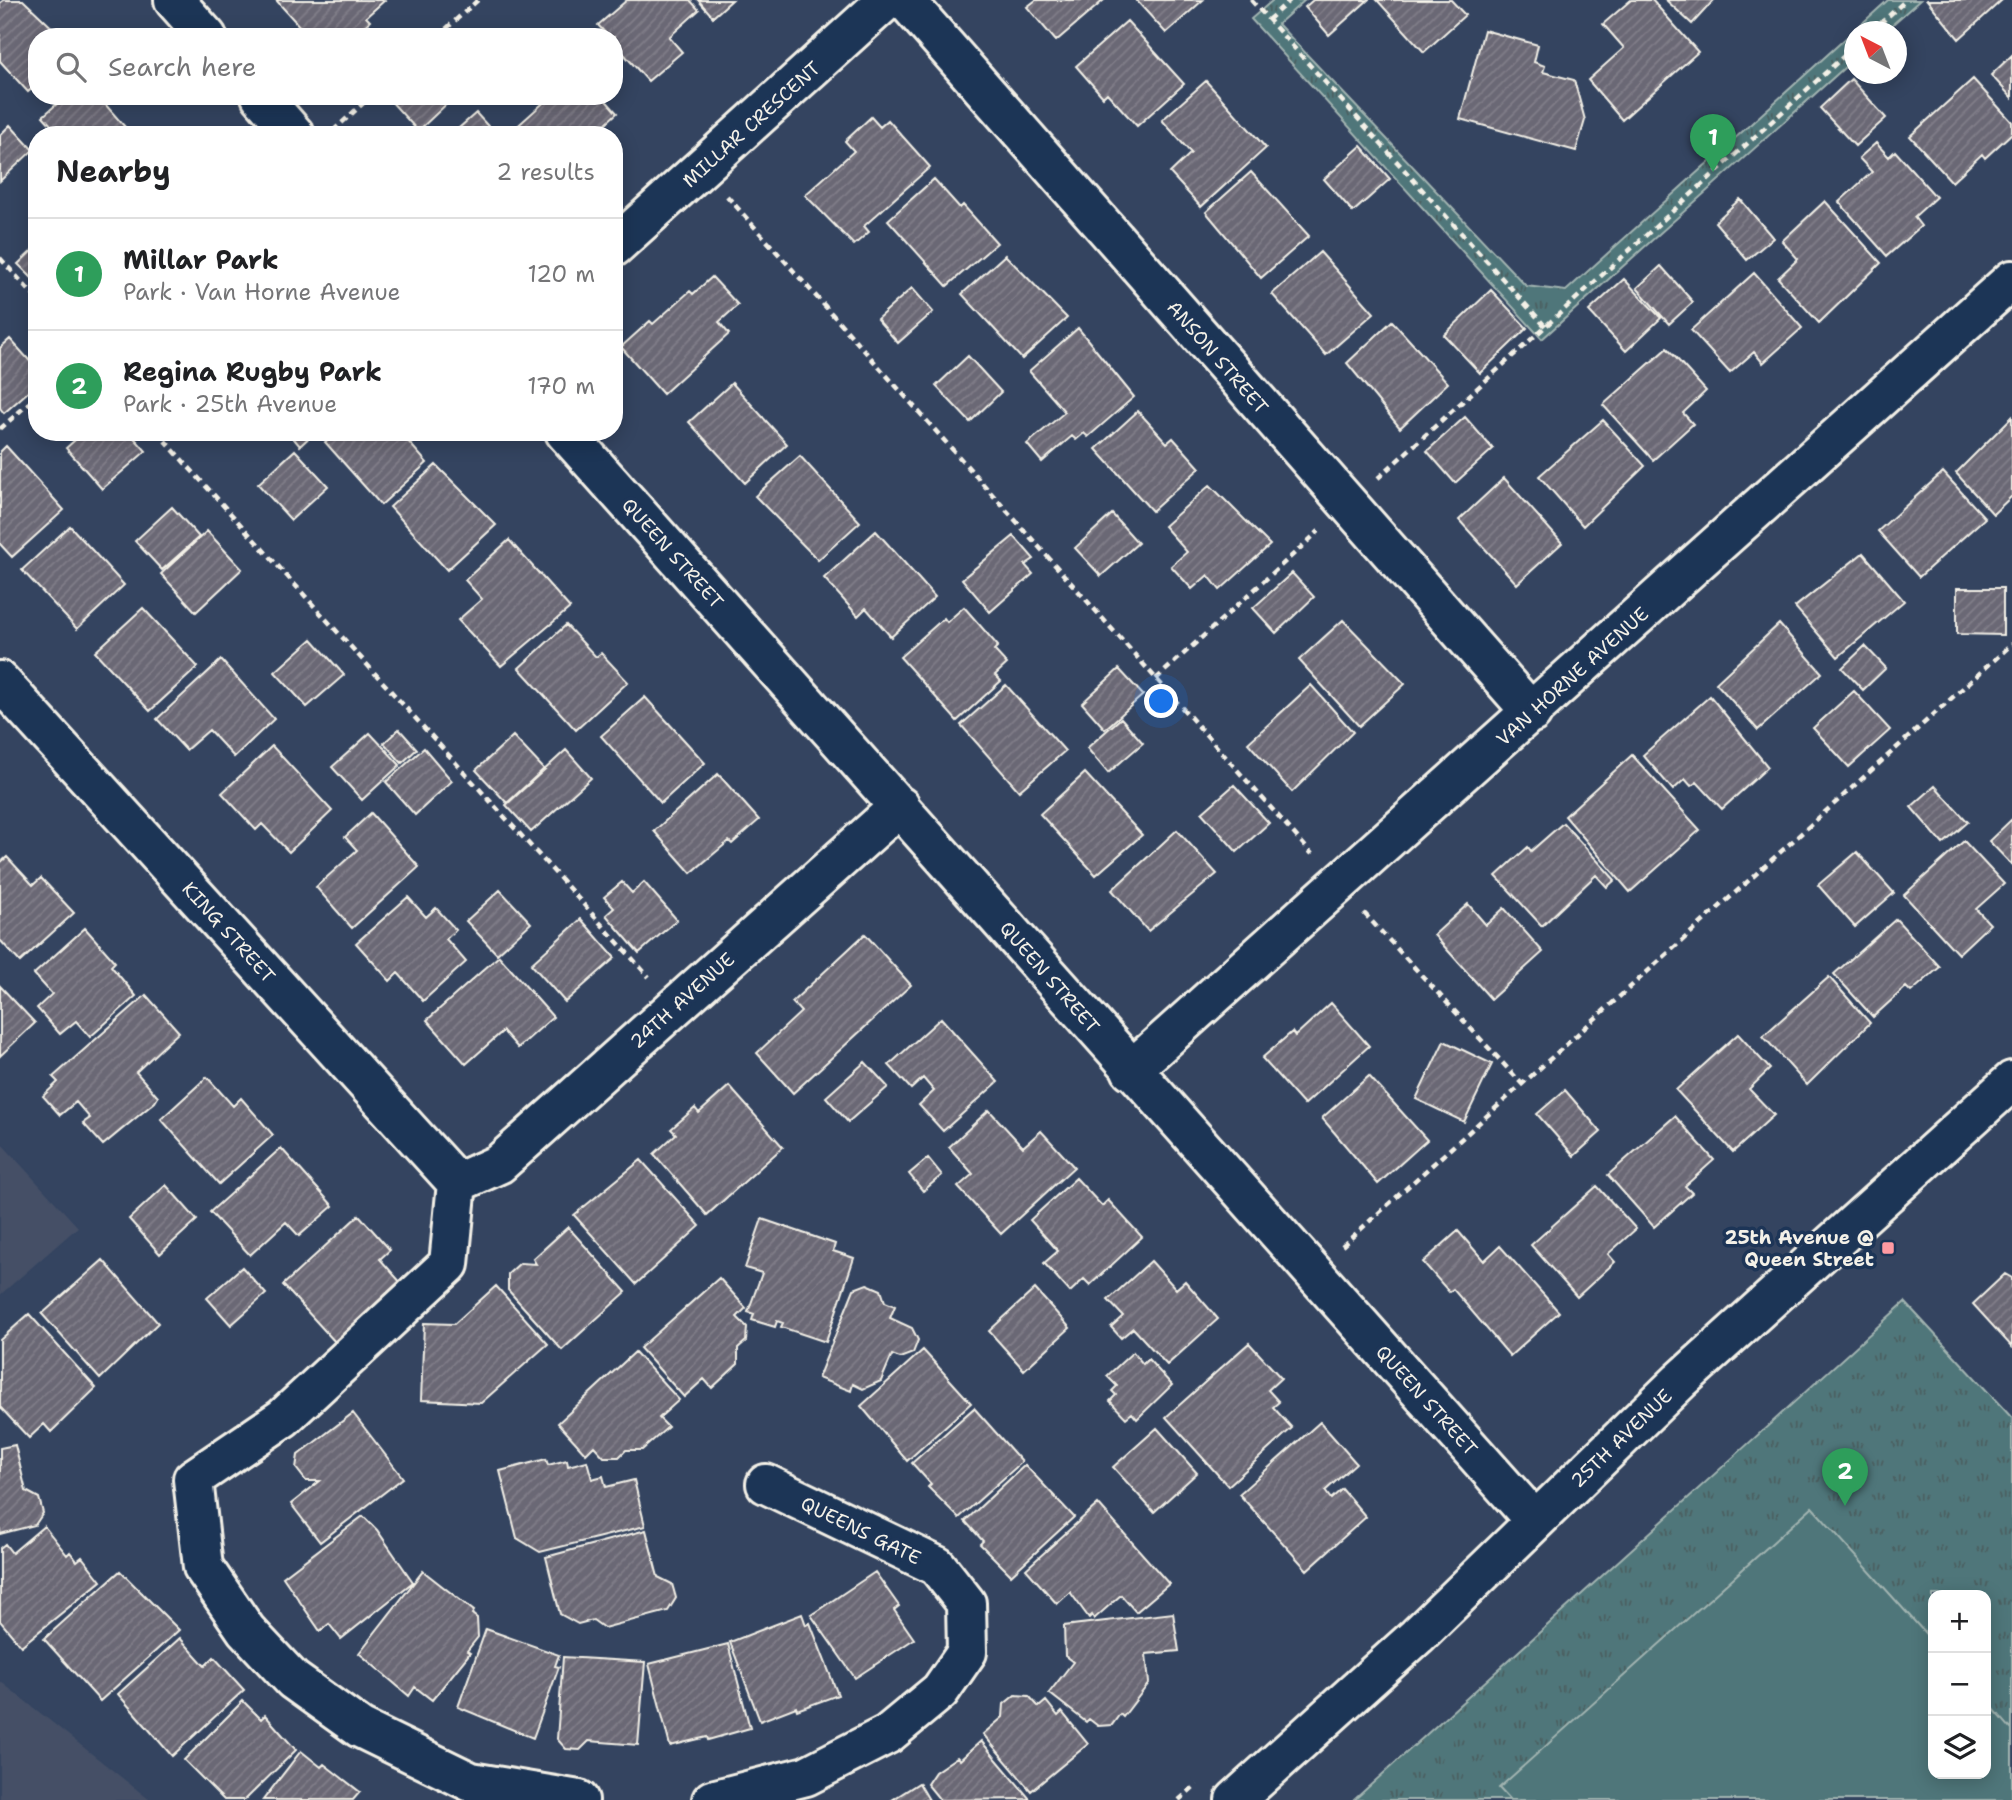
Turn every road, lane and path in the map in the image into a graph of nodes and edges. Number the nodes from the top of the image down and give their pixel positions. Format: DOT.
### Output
graph roads {
  1 [pos="174,0"];
  2 [pos="478,0"];
  3 [pos="887,0"];
  4 [pos="905,0"];
  5 [pos="1251,0"];
  6 [pos="1290,0"];
  7 [pos="1906,0"];
  8 [pos="1268,20"];
  9 [pos="1883,21"];
  10 [pos="199,28"];
  11 [pos="447,28"];
  12 [pos="1844,56"];
  13 [pos="269,105"];
  14 [pos="361,105"];
  15 [pos="287,126"];
  16 [pos="338,126"];
  17 [pos="702,168"];
  18 [pos="623,239"];
  19 [pos="0,258"];
  20 [pos="2012,280"];
  21 [pos="28,289"];
  22 [pos="28,404"];
  23 [pos="0,429"];
  24 [pos="165,441"];
  25 [pos="573,441"];
  26 [pos="2012,644"];
  27 [pos="0,681"];
  28 [pos="1532,713"];
  29 [pos="900,806"];
  30 [pos="1339,885"];
  31 [pos="675,1006"];
  32 [pos="1130,1070"];
  33 [pos="2012,1081"];
  34 [pos="1523,1084"];
  35 [pos="457,1183"];
  36 [pos="1312,1272"];
  37 [pos="766,1484"];
  38 [pos="1535,1521"];
  39 [pos="579,1800"];
  40 [pos="712,1800"];
  41 [pos="1235,1800"];
  1 -- 10 [label="street"];
  2 -- 11 [label="path"];
  3 -- 17 [label="street, MILLAR CRESCENT"];
  4 -- 28 [label="street, ANSON STREET"];
  5 -- 8 [label="path"];
  6 -- 8 [label="path"];
  7 -- 9 [label="path"];
  8 -- 12 [label="path"];
  13 -- 15 [label="street"];
  14 -- 16 [label="path"];
  17 -- 18 [label="street, MILLAR CRESCENT"];
  17 -- 30 [label="path"];
  19 -- 21 [label="path"];
  20 -- 28 [label="street, VAN HORNE AVENUE"];
  22 -- 23 [label="path"];
  24 -- 31 [label="path"];
  25 -- 29 [label="street, QUEEN STREET"];
  26 -- 34 [label="path"];
  27 -- 35 [label="street, KING STREET"];
  28 -- 30 [label="street, VAN HORNE AVENUE"];
  29 -- 31 [label="street, 24TH AVENUE"];
  29 -- 32 [label="street, QUEEN STREET"];
  30 -- 32 [label="street, VAN HORNE AVENUE"];
  30 -- 34 [label="path"];
  31 -- 35 [label="street, 24TH AVENUE"];
  32 -- 36 [label="street, QUEEN STREET"];
  33 -- 38 [label="street, 25TH AVENUE"];
  34 -- 36 [label="path"];
  35 -- 39 [label="street"];
  36 -- 38 [label="street, QUEEN STREET"];
  37 -- 40 [label="street, QUEENS GATE"];
  38 -- 41 [label="street, 25TH AVENUE"];
}
